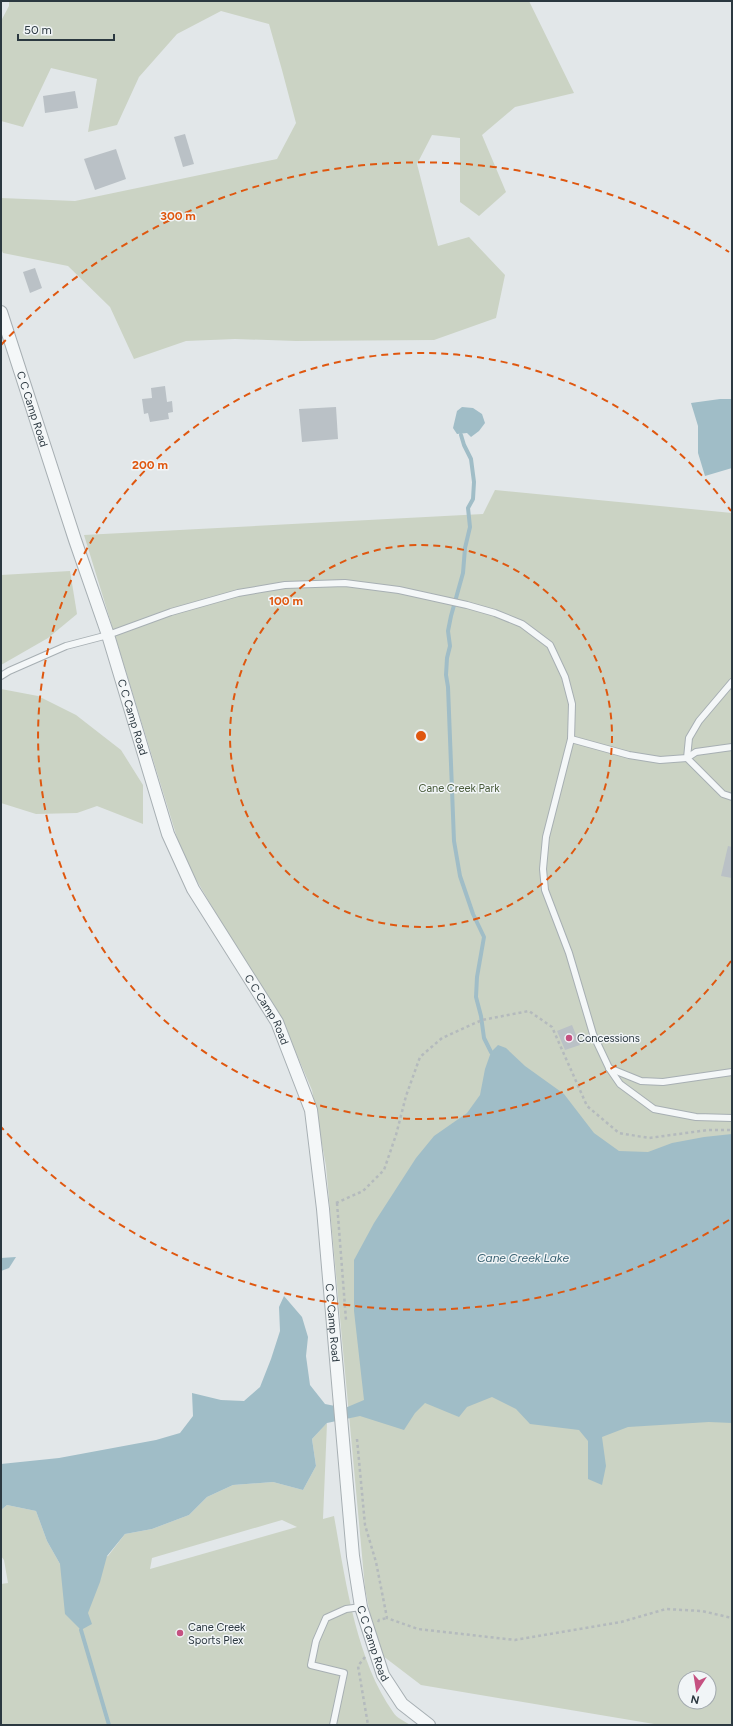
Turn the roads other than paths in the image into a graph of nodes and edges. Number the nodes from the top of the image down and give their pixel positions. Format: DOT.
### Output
graph roads {
  1 [pos="1,312"];
  2 [pos="108,635"];
  3 [pos="1,676"];
  4 [pos="732,682"];
  5 [pos="571,739"];
  6 [pos="732,747"];
  7 [pos="687,758"];
  8 [pos="732,797"];
  9 [pos="609,1068"];
  10 [pos="732,1072"];
  11 [pos="732,1118"];
  12 [pos="362,1607"];
  13 [pos="333,1725"];
  14 [pos="429,1725"];
  1 -- 2 [label="street, C C Camp Road"];
  2 -- 3 [label="lane"];
  2 -- 5 [label="lane"];
  2 -- 12 [label="street, C C Camp Road"];
  4 -- 7 [label="lane"];
  5 -- 7 [label="lane"];
  5 -- 9 [label="lane"];
  6 -- 7 [label="lane"];
  7 -- 8 [label="lane"];
  9 -- 10 [label="lane"];
  9 -- 11 [label="lane"];
  12 -- 13 [label="lane"];
  12 -- 14 [label="street, C C Camp Road"];
}
